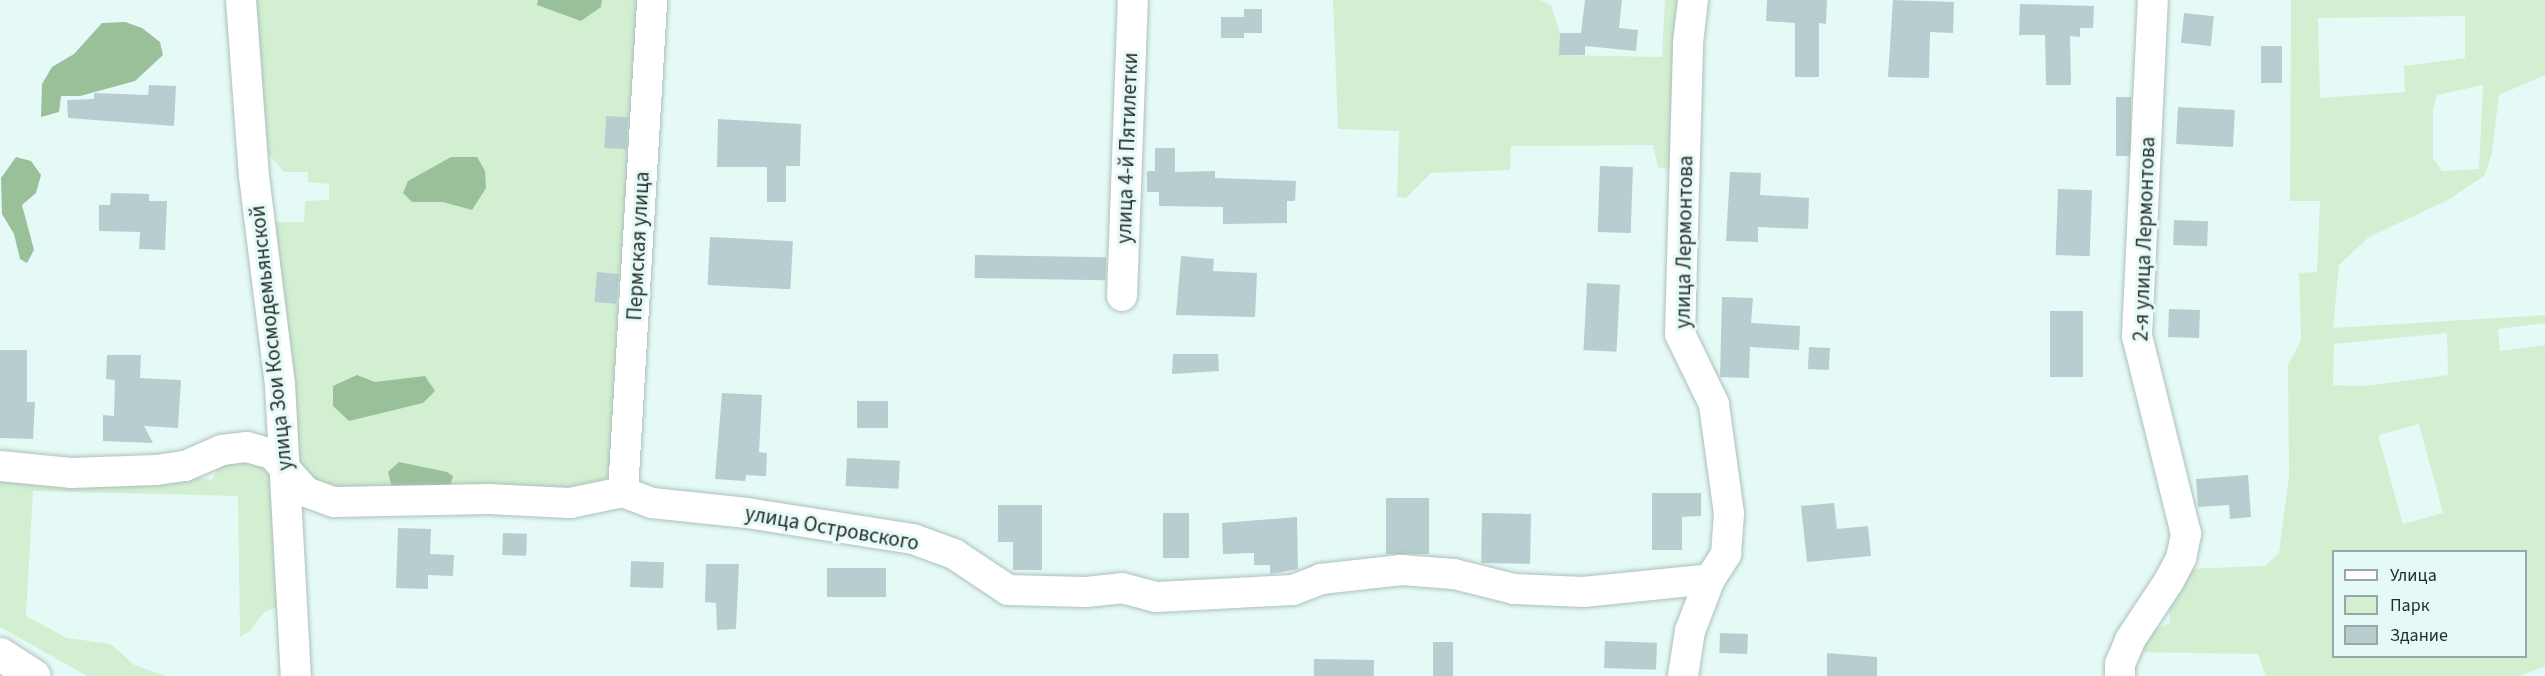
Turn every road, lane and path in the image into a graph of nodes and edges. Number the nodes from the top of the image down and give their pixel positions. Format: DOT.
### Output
graph roads {
  1 [pos="241,0"];
  2 [pos="652,0"];
  3 [pos="1132,0"];
  4 [pos="1693,0"];
  5 [pos="2153,0"];
  6 [pos="1122,296"];
  7 [pos="0,466"];
  8 [pos="285,472"];
  9 [pos="623,492"];
  10 [pos="1710,579"];
  11 [pos="0,654"];
  12 [pos="34,676"];
  13 [pos="296,676"];
  14 [pos="1683,676"];
  15 [pos="2120,676"];
  1 -- 8 [label="street, улица Зои Космодемьянской"];
  2 -- 9 [label="street, Пермская улица"];
  3 -- 6 [label="street, улица 4-й Пятилетки"];
  4 -- 10 [label="street, улица Лермонтова"];
  5 -- 15 [label="street, 2-я улица Лермонтова"];
  7 -- 8 [label="street"];
  8 -- 9 [label="street"];
  8 -- 13 [label="street, улица Зои Космодемьянской"];
  9 -- 10 [label="street, улица Островского"];
  10 -- 14 [label="street, улица Лермонтова"];
  11 -- 12 [label="highway"];
}
